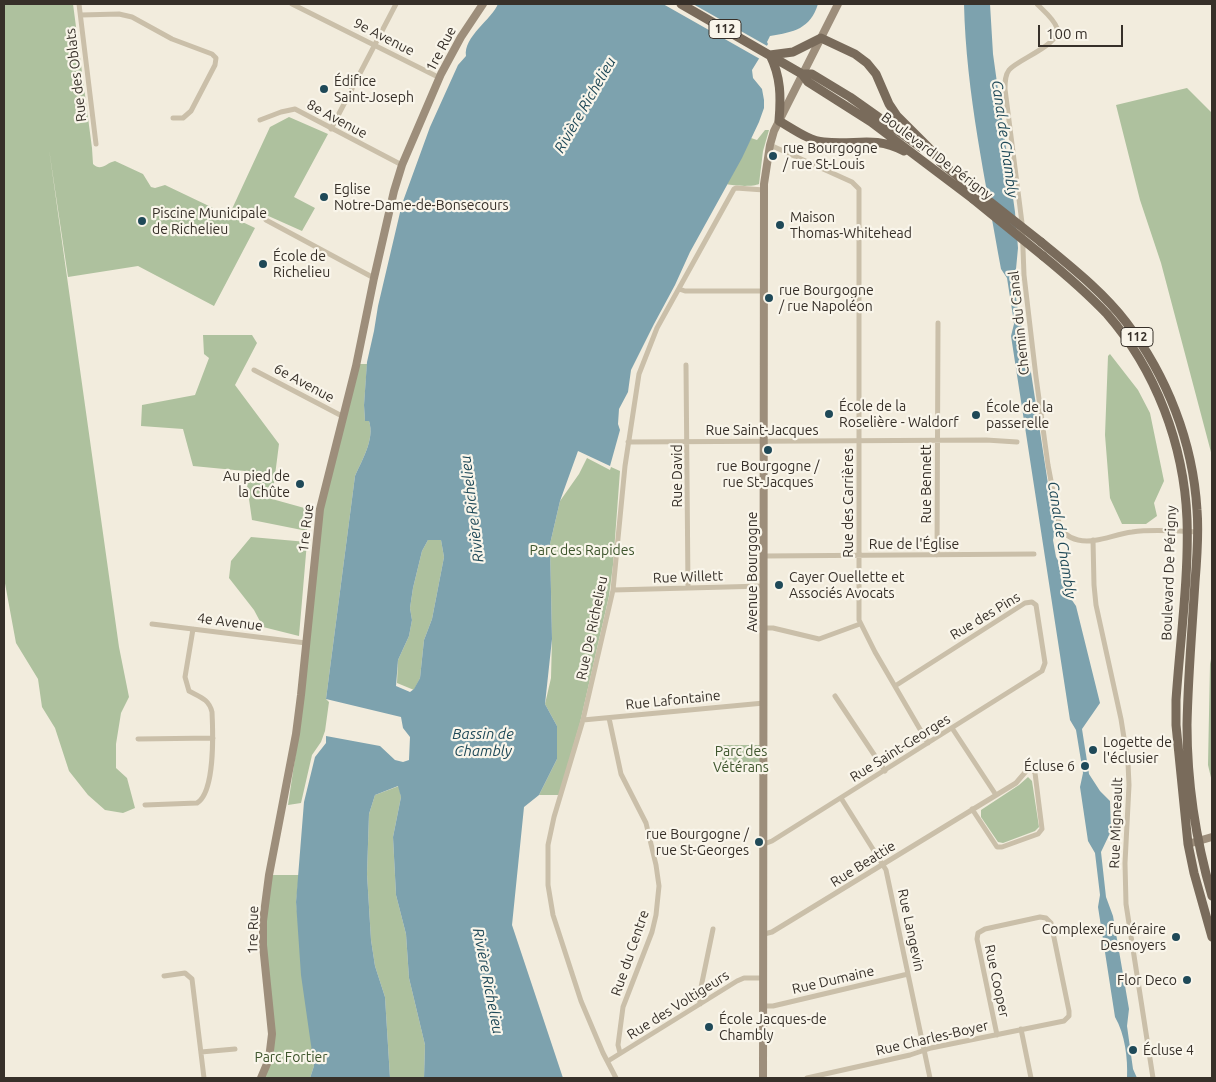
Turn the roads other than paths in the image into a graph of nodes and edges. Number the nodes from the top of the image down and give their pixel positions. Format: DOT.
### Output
graph roads {
  1 [pos="79,4"];
  2 [pos="292,4"];
  3 [pos="396,4"];
  4 [pos="483,4"];
  5 [pos="681,4"];
  6 [pos="838,4"];
  7 [pos="1037,4"];
  8 [pos="81,15"];
  9 [pos="821,38"];
  10 [pos="375,45"];
  11 [pos="770,55"];
  12 [pos="802,74"];
  13 [pos="440,78"];
  14 [pos="173,118"];
  15 [pos="260,120"];
  16 [pos="779,122"];
  17 [pos="331,129"];
  18 [pos="96,144"];
  19 [pos="770,145"];
  20 [pos="922,160"];
  21 [pos="402,165"];
  22 [pos="944,165"];
  23 [pos="764,190"];
  24 [pos="266,220"];
  25 [pos="374,278"];
  26 [pos="679,289"];
  27 [pos="764,291"];
  28 [pos="938,323"];
  29 [pos="686,365"];
  30 [pos="254,370"];
  31 [pos="342,416"];
  32 [pos="764,441"];
  33 [pos="859,441"];
  34 [pos="938,441"];
  35 [pos="628,442"];
  36 [pos="688,442"];
  37 [pos="1017,442"];
  38 [pos="1187,532"];
  39 [pos="1198,532"];
  40 [pos="1093,540"];
  41 [pos="1034,554"];
  42 [pos="937,555"];
  43 [pos="764,556"];
  44 [pos="859,556"];
  45 [pos="764,586"];
  46 [pos="688,588"];
  47 [pos="613,590"];
  48 [pos="152,624"];
  49 [pos="860,624"];
  50 [pos="764,628"];
  51 [pos="193,629"];
  52 [pos="306,644"];
  53 [pos="1045,666"];
  54 [pos="895,686"];
  55 [pos="835,696"];
  56 [pos="764,703"];
  57 [pos="610,718"];
  58 [pos="584,720"];
  59 [pos="952,728"];
  60 [pos="213,738"];
  61 [pos="138,739"];
  62 [pos="928,743"];
  63 [pos="885,771"];
  64 [pos="996,795"];
  65 [pos="841,798"];
  66 [pos="145,805"];
  67 [pos="972,809"];
  68 [pos="1212,837"];
  69 [pos="1198,841"];
  70 [pos="764,844"];
  71 [pos="1188,844"];
  72 [pos="884,864"];
  73 [pos="1212,896"];
  74 [pos="713,929"];
  75 [pos="764,934"];
  76 [pos="1212,937"];
  77 [pos="908,974"];
  78 [pos="164,976"];
  79 [pos="763,978"];
  80 [pos="700,1004"];
  81 [pos="763,1006"];
  82 [pos="1064,1021"];
  83 [pos="1021,1030"];
  84 [pos="997,1035"];
  85 [pos="235,1049"];
  86 [pos="924,1050"];
  87 [pos="201,1052"];
  88 [pos="620,1053"];
  89 [pos="608,1061"];
  90 [pos="833,1075"];
  91 [pos="204,1078"];
  92 [pos="261,1078"];
  93 [pos="616,1078"];
  94 [pos="763,1078"];
  95 [pos="807,1078"];
  96 [pos="930,1078"];
  97 [pos="1031,1078"];
  98 [pos="1153,1078"];
  1 -- 8 [label="street, Rue des Oblats"];
  2 -- 10 [label="street, 9e Avenue"];
  3 -- 10 [label="street"];
  4 -- 13 [label="street, 1re Rue"];
  5 -- 11 [label="main road, Boulevard De Périgny / 112"];
  6 -- 9 [label="street, Avenue Bourgogne"];
  7 -- 40 [label="street, Chemin du Canal"];
  8 -- 14 [label="street"];
  8 -- 18 [label="street, Rue des Oblats"];
  9 -- 11 [label="main road"];
  9 -- 12 [label="street, Avenue Bourgogne"];
  9 -- 22 [label="main road"];
  10 -- 13 [label="street, 9e Avenue"];
  10 -- 17 [label="street"];
  11 -- 12 [label="main road, Boulevard De Périgny / 112"];
  11 -- 16 [label="main road"];
  12 -- 16 [label="street, Avenue Bourgogne"];
  12 -- 20 [label="main road, Boulevard De Périgny / 112"];
  12 -- 22 [label="main road, Boulevard De Périgny / 112"];
  13 -- 21 [label="street, 1re Rue"];
  15 -- 17 [label="street, 8e Avenue"];
  16 -- 19 [label="street, Avenue Bourgogne"];
  16 -- 20 [label="main road"];
  17 -- 21 [label="street, 8e Avenue"];
  19 -- 23 [label="street, Avenue Bourgogne"];
  19 -- 33 [label="street, Rue des Carrières"];
  20 -- 38 [label="main road, Boulevard De Périgny / 112, bridge"];
  21 -- 25 [label="street, 1re Rue"];
  22 -- 39 [label="main road, Boulevard De Périgny / 112, bridge"];
  23 -- 26 [label="street, Rue De Richelieu"];
  23 -- 27 [label="street, Avenue Bourgogne"];
  24 -- 25 [label="street"];
  25 -- 31 [label="street, 1re Rue"];
  26 -- 27 [label="street"];
  26 -- 35 [label="street, Rue De Richelieu"];
  27 -- 32 [label="street, Avenue Bourgogne"];
  28 -- 34 [label="street, Rue Bennett"];
  29 -- 36 [label="street, Rue David"];
  30 -- 31 [label="street, 6e Avenue"];
  31 -- 52 [label="street, 1re Rue"];
  32 -- 33 [label="street, Rue Saint-Jacques"];
  32 -- 36 [label="street, Rue Saint-Jacques"];
  32 -- 43 [label="street, Avenue Bourgogne"];
  33 -- 34 [label="street, Rue Saint-Jacques"];
  33 -- 44 [label="street, Rue des Carrières"];
  34 -- 37 [label="street, Rue Saint-Jacques"];
  34 -- 42 [label="street, Rue Bennett"];
  35 -- 36 [label="street, Rue Saint-Jacques"];
  35 -- 47 [label="street, Rue De Richelieu"];
  36 -- 46 [label="street, Rue David"];
  38 -- 39 [label="street, Chemin du Canal"];
  38 -- 40 [label="street, Chemin du Canal"];
  38 -- 71 [label="main road, Boulevard De Périgny / 112"];
  39 -- 69 [label="main road, Boulevard De Périgny / 112"];
  40 -- 98 [label="street, Rue Migneault"];
  41 -- 42 [label="street, Rue de l'Église"];
  42 -- 44 [label="street, Rue de l'Église"];
  43 -- 44 [label="street, Rue de l'Église"];
  43 -- 45 [label="street, Avenue Bourgogne"];
  44 -- 49 [label="street, Rue des Carrières"];
  45 -- 46 [label="street, Rue Willett"];
  45 -- 50 [label="street, Avenue Bourgogne"];
  46 -- 47 [label="street, Rue Willett"];
  47 -- 58 [label="street, Rue De Richelieu"];
  48 -- 51 [label="street, 4e Avenue"];
  49 -- 50 [label="street"];
  49 -- 54 [label="street, Rue des Carrières"];
  50 -- 56 [label="street, Avenue Bourgogne"];
  51 -- 52 [label="street, 4e Avenue"];
  51 -- 60 [label="street"];
  52 -- 92 [label="street, 1re Rue"];
  53 -- 54 [label="street, Rue des Pins"];
  53 -- 59 [label="street, Rue Saint-Georges"];
  54 -- 62 [label="street, Rue des Carrières"];
  55 -- 63 [label="street"];
  56 -- 57 [label="street, Rue Lafontaine"];
  56 -- 70 [label="street, Avenue Bourgogne"];
  57 -- 58 [label="street, Rue Lafontaine"];
  57 -- 88 [label="street, Rue du Centre"];
  58 -- 89 [label="street, Rue De Richelieu"];
  59 -- 62 [label="street, Rue Saint-Georges"];
  59 -- 64 [label="street"];
  60 -- 61 [label="street"];
  60 -- 66 [label="street"];
  62 -- 63 [label="street, Rue Saint-Georges"];
  63 -- 65 [label="street, Rue Saint-Georges"];
  64 -- 67 [label="street, Rue Beattie"];
  64 -- 67 [label="street, Rue Beattie"];
  65 -- 70 [label="street, Rue Saint-Georges"];
  65 -- 72 [label="street, Rue Langevin"];
  67 -- 72 [label="street, Rue Beattie"];
  68 -- 69 [label="street"];
  69 -- 71 [label="street"];
  69 -- 73 [label="main road, Boulevard De Périgny / 112"];
  70 -- 75 [label="street, Avenue Bourgogne"];
  71 -- 76 [label="main road, Boulevard De Périgny / 112"];
  72 -- 75 [label="street, Rue Beattie"];
  72 -- 77 [label="street, Rue Langevin"];
  74 -- 80 [label="street"];
  75 -- 79 [label="street, Avenue Bourgogne"];
  77 -- 81 [label="street, Rue Dumaine"];
  77 -- 86 [label="street, Rue Langevin"];
  78 -- 87 [label="street"];
  79 -- 80 [label="street, Rue des Voltigeurs"];
  79 -- 81 [label="street, Avenue Bourgogne"];
  80 -- 88 [label="street, Rue des Voltigeurs"];
  81 -- 94 [label="street, Avenue Bourgogne"];
  82 -- 83 [label="street, Rue Charles-Boyer"];
  82 -- 84 [label="street, Rue Cooper"];
  83 -- 84 [label="street, Rue Charles-Boyer"];
  83 -- 97 [label="street"];
  84 -- 86 [label="street, Rue Charles-Boyer"];
  85 -- 87 [label="street"];
  86 -- 90 [label="street, Rue Charles-Boyer"];
  86 -- 96 [label="street, Rue Langevin"];
  87 -- 91 [label="street"];
  88 -- 89 [label="street, Rue des Voltigeurs"];
  89 -- 93 [label="street, Rue De Richelieu"];
  90 -- 95 [label="street, Rue Charles-Boyer"];
}
